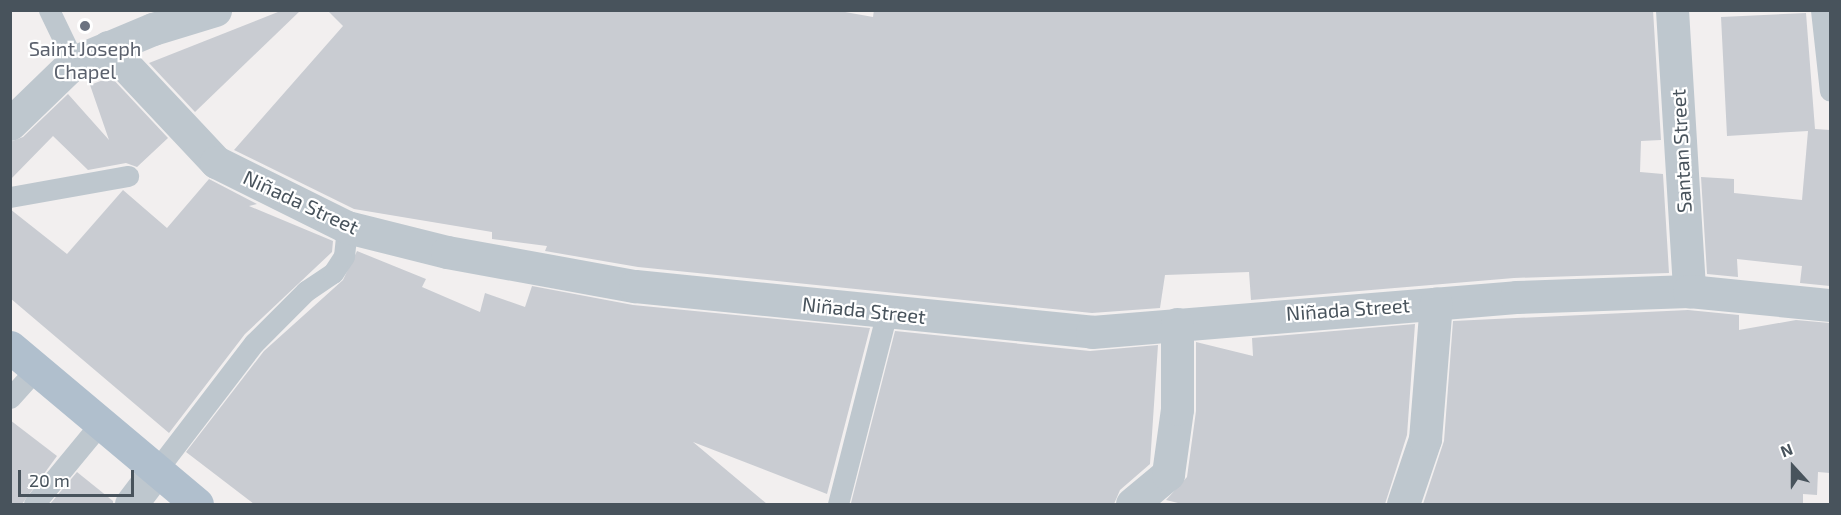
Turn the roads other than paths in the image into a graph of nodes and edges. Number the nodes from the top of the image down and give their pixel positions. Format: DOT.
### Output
graph roads {
  1 [pos="49,10"];
  2 [pos="215,10"];
  3 [pos="1672,10"];
  4 [pos="1821,10"];
  5 [pos="153,20"];
  6 [pos="108,47"];
  7 [pos="74,62"];
  8 [pos="1830,91"];
  9 [pos="10,124"];
  10 [pos="128,176"];
  11 [pos="10,197"];
  12 [pos="347,227"];
  13 [pos="1689,291"];
  14 [pos="1436,303"];
  15 [pos="1830,305"];
  16 [pos="886,312"];
  17 [pos="1176,324"];
  18 [pos="10,347"];
  19 [pos="36,369"];
  20 [pos="10,398"];
  21 [pos="100,424"];
  22 [pos="156,471"];
  23 [pos="34,504"];
  24 [pos="131,504"];
  25 [pos="197,504"];
  26 [pos="838,504"];
  27 [pos="1132,504"];
  28 [pos="1403,504"];
  1 -- 7 [label="lane"];
  2 -- 5 [label="street"];
  3 -- 13 [label="street, Santan Street"];
  4 -- 8 [label="lane"];
  5 -- 6 [label="street"];
  6 -- 7 [label="street"];
  6 -- 12 [label="street, Niñada Street"];
  7 -- 9 [label="street"];
  10 -- 11 [label="lane"];
  12 -- 16 [label="street, Niñada Street"];
  12 -- 22 [label="lane"];
  13 -- 14 [label="street, Niñada Street"];
  13 -- 15 [label="street, Niñada Street"];
  14 -- 17 [label="street, Niñada Street"];
  14 -- 28 [label="street"];
  16 -- 17 [label="street, Niñada Street"];
  16 -- 26 [label="lane"];
  17 -- 27 [label="street"];
  18 -- 19 [label="main road"];
  19 -- 20 [label="lane"];
  19 -- 21 [label="main road"];
  21 -- 22 [label="main road"];
  21 -- 23 [label="lane"];
  22 -- 24 [label="street"];
  22 -- 25 [label="main road"];
}
